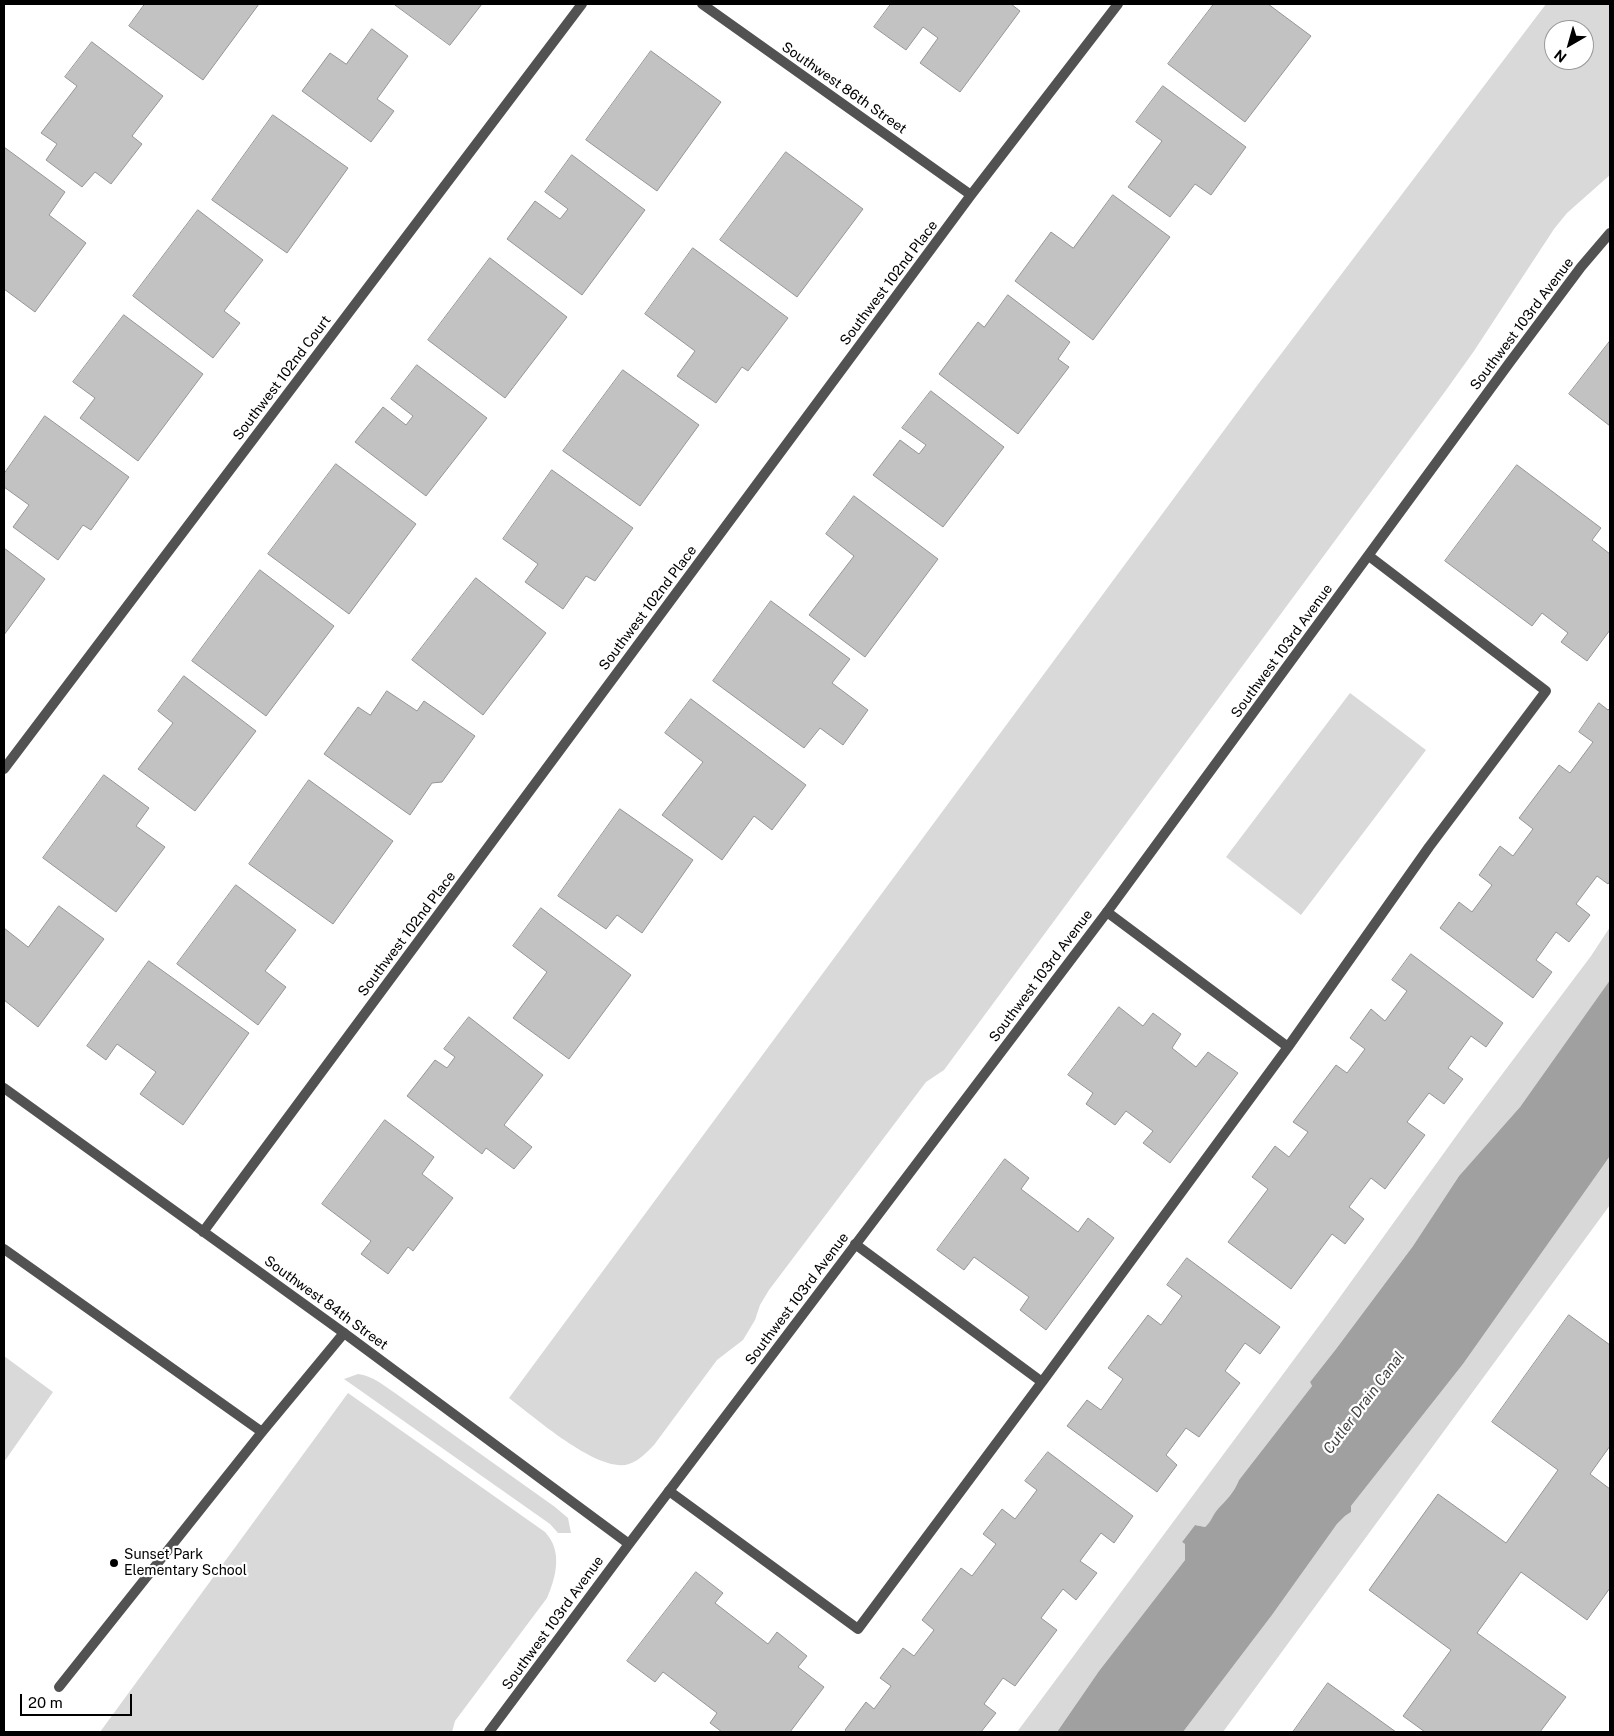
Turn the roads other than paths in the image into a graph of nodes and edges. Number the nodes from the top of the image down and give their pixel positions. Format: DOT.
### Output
graph roads {
  1 [pos="582,4"];
  2 [pos="702,4"];
  3 [pos="1118,4"];
  4 [pos="971,195"];
  5 [pos="1610,233"];
  6 [pos="1369,556"];
  7 [pos="4,768"];
  8 [pos="1107,912"];
  9 [pos="1288,1047"];
  10 [pos="4,1088"];
  11 [pos="203,1232"];
  12 [pos="855,1244"];
  13 [pos="4,1249"];
  14 [pos="344,1332"];
  15 [pos="1042,1382"];
  16 [pos="262,1432"];
  17 [pos="669,1491"];
  18 [pos="629,1544"];
  19 [pos="59,1687"];
  20 [pos="490,1732"];
  1 -- 7 [label="street, Southwest 102nd Court"];
  2 -- 4 [label="street, Southwest 86th Street"];
  3 -- 4 [label="street, Southwest 102nd Place"];
  4 -- 11 [label="street, Southwest 102nd Place"];
  5 -- 6 [label="street, Southwest 103rd Avenue"];
  6 -- 8 [label="street, Southwest 103rd Avenue"];
  6 -- 9 [label="street"];
  8 -- 9 [label="street"];
  8 -- 12 [label="street, Southwest 103rd Avenue"];
  9 -- 15 [label="street"];
  10 -- 11 [label="street, Southwest 84th Street"];
  11 -- 14 [label="street, Southwest 84th Street"];
  12 -- 15 [label="street"];
  12 -- 17 [label="street, Southwest 103rd Avenue"];
  13 -- 16 [label="street"];
  14 -- 16 [label="street"];
  14 -- 18 [label="street, Southwest 84th Street"];
  15 -- 17 [label="street"];
  16 -- 19 [label="street"];
  17 -- 18 [label="street, Southwest 103rd Avenue"];
  18 -- 20 [label="street, Southwest 103rd Avenue"];
}
